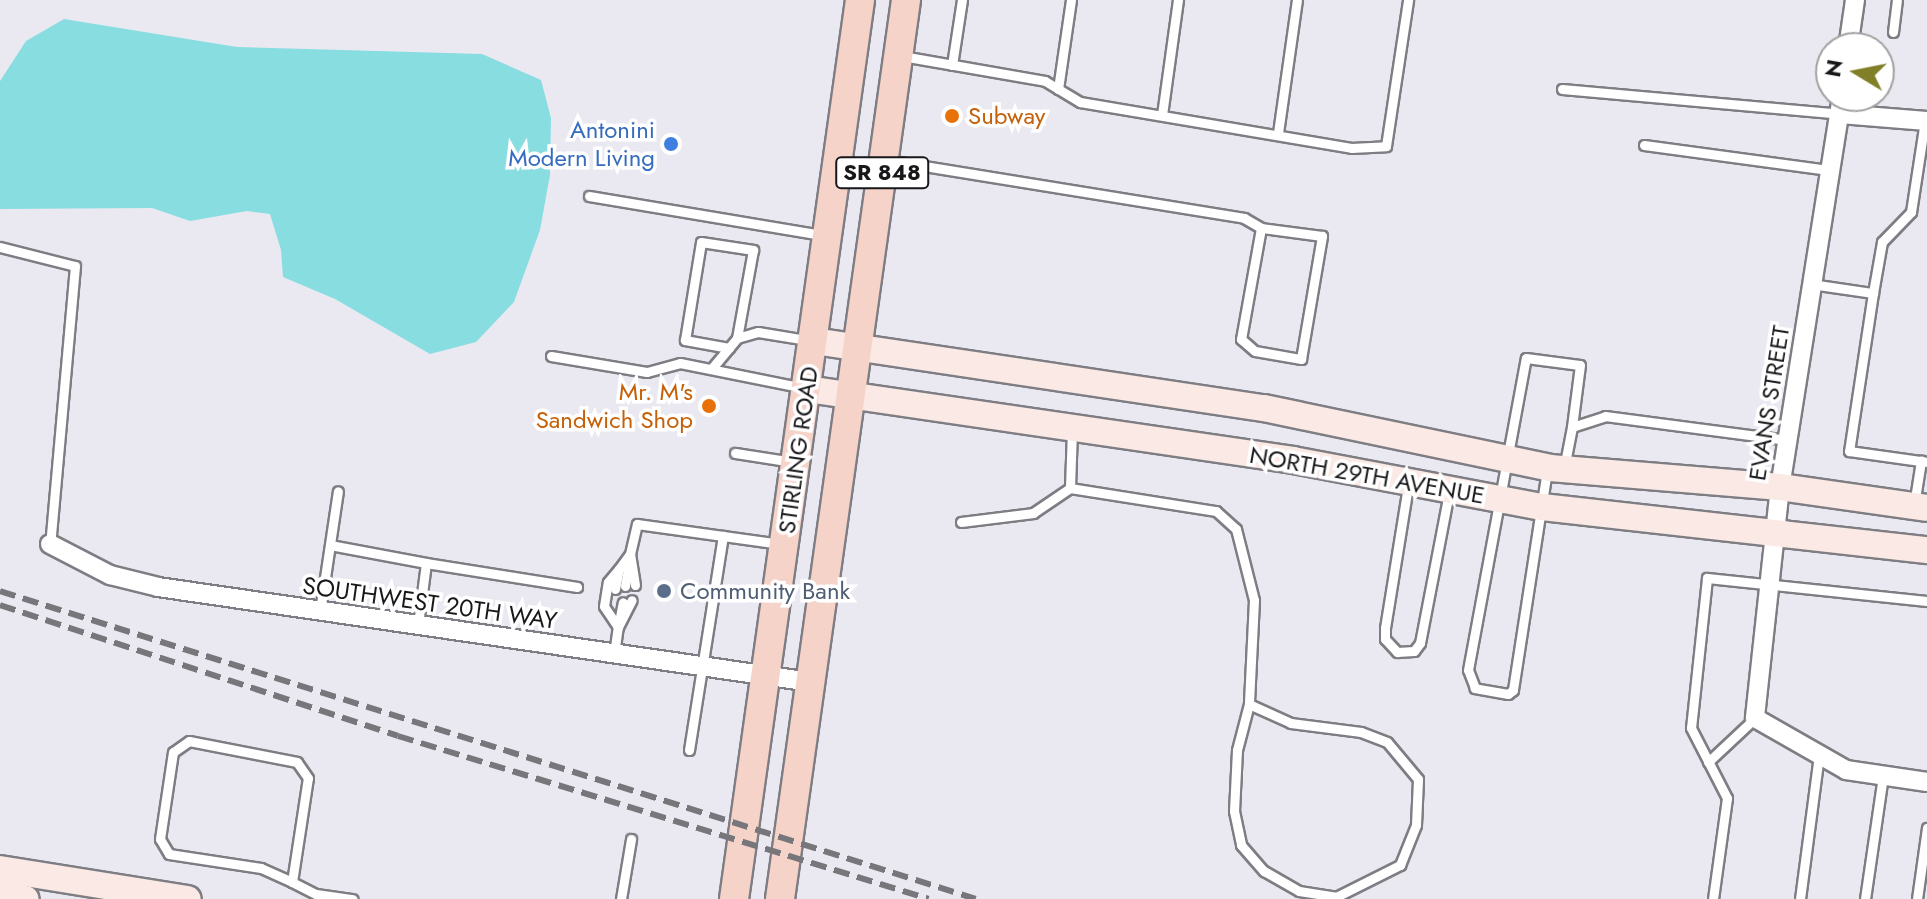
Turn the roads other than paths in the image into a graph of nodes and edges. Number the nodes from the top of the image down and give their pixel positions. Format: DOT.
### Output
graph roads {
  1 [pos="860,0"];
  2 [pos="906,0"];
  3 [pos="962,0"];
  4 [pos="1071,0"];
  5 [pos="1178,0"];
  6 [pos="1297,0"];
  7 [pos="1408,0"];
  8 [pos="1855,0"];
  9 [pos="1897,0"];
  10 [pos="1850,32"];
  11 [pos="1893,32"];
  12 [pos="899,55"];
  13 [pos="952,65"];
  14 [pos="1058,89"];
  15 [pos="1562,89"];
  16 [pos="1815,104"];
  17 [pos="1840,112"];
  18 [pos="1878,112"];
  19 [pos="1162,115"];
  20 [pos="1926,121"];
  21 [pos="1278,133"];
  22 [pos="1644,145"];
  23 [pos="884,160"];
  24 [pos="1830,170"];
  25 [pos="589,196"];
  26 [pos="1261,228"];
  27 [pos="829,236"];
  28 [pos="0,247"];
  29 [pos="1811,284"];
  30 [pos="1873,293"];
  31 [pos="737,338"];
  32 [pos="814,341"];
  33 [pos="857,346"];
  34 [pos="729,348"];
  35 [pos="551,356"];
  36 [pos="712,368"];
  37 [pos="807,389"];
  38 [pos="851,395"];
  39 [pos="1072,427"];
  40 [pos="1572,427"];
  41 [pos="1787,440"];
  42 [pos="735,453"];
  43 [pos="1508,460"];
  44 [pos="1924,461"];
  45 [pos="797,462"];
  46 [pos="1556,468"];
  47 [pos="1409,483"];
  48 [pos="1780,487"];
  49 [pos="1070,488"];
  50 [pos="1449,489"];
  51 [pos="338,491"];
  52 [pos="1501,499"];
  53 [pos="1542,507"];
  54 [pos="1920,507"];
  55 [pos="961,522"];
  56 [pos="1775,534"];
  57 [pos="723,536"];
  58 [pos="50,544"];
  59 [pos="330,545"];
  60 [pos="785,545"];
  61 [pos="1927,550"];
  62 [pos="630,554"];
  63 [pos="426,563"];
  64 [pos="619,569"];
  65 [pos="1769,586"];
  66 [pos="577,587"];
  67 [pos="1927,601"];
  68 [pos="623,602"];
  69 [pos="320,611"];
  70 [pos="418,625"];
  71 [pos="618,627"];
  72 [pos="614,654"];
  73 [pos="702,666"];
  74 [pos="766,676"];
  75 [pos="811,682"];
  76 [pos="1249,704"];
  77 [pos="1755,718"];
  78 [pos="689,750"];
  79 [pos="1819,755"];
  80 [pos="1708,762"];
  81 [pos="1883,776"];
  82 [pos="1927,782"];
  83 [pos="1927,828"];
  84 [pos="631,839"];
  85 [pos="0,869"];
  86 [pos="292,882"];
  87 [pos="0,894"];
  88 [pos="26,899"];
  89 [pos="188,899"];
  90 [pos="353,899"];
  91 [pos="621,899"];
  92 [pos="734,899"];
  93 [pos="780,899"];
  94 [pos="1713,899"];
  95 [pos="1800,899"];
  96 [pos="1865,899"];
  97 [pos="1917,899"];
  1 -- 27 [label="main road, STIRLING ROAD / SR 848"];
  2 -- 12 [label="main road, STIRLING ROAD / SR 848"];
  3 -- 13 [label="lane"];
  4 -- 14 [label="lane"];
  5 -- 19 [label="lane"];
  6 -- 21 [label="lane"];
  7 -- 21 [label="lane"];
  8 -- 10 [label="street"];
  9 -- 11 [label="lane"];
  12 -- 13 [label="lane"];
  12 -- 23 [label="main road, STIRLING ROAD / SR 848"];
  13 -- 14 [label="lane"];
  14 -- 19 [label="lane"];
  15 -- 16 [label="lane"];
  17 -- 24 [label="street, EVANS STREET"];
  18 -- 20 [label="street"];
  19 -- 21 [label="lane"];
  20 -- 30 [label="lane"];
  22 -- 24 [label="lane"];
  23 -- 26 [label="lane"];
  23 -- 33 [label="main road, STIRLING ROAD / SR 848"];
  24 -- 29 [label="street, EVANS STREET"];
  25 -- 27 [label="lane"];
  26 -- 26 [label="lane"];
  27 -- 32 [label="main road, STIRLING ROAD / SR 848"];
  28 -- 58 [label="lane"];
  29 -- 30 [label="lane"];
  29 -- 41 [label="street, EVANS STREET"];
  30 -- 44 [label="lane"];
  31 -- 32 [label="lane"];
  31 -- 34 [label="lane"];
  31 -- 34 [label="lane"];
  32 -- 33 [label="street, NORTH 29TH AVENUE"];
  32 -- 37 [label="main road, STIRLING ROAD / SR 848"];
  33 -- 38 [label="main road, STIRLING ROAD / SR 848"];
  33 -- 43 [label="street, NORTH 29TH AVENUE"];
  34 -- 36 [label="lane"];
  35 -- 36 [label="lane"];
  36 -- 37 [label="lane"];
  37 -- 38 [label="street, NORTH 29TH AVENUE"];
  37 -- 45 [label="main road, STIRLING ROAD / SR 848"];
  38 -- 39 [label="street, NORTH 29TH AVENUE"];
  38 -- 75 [label="main road, STIRLING ROAD / SR 848"];
  39 -- 47 [label="street, NORTH 29TH AVENUE"];
  39 -- 49 [label="lane"];
  40 -- 41 [label="lane"];
  40 -- 43 [label="lane"];
  40 -- 46 [label="lane"];
  41 -- 48 [label="street, EVANS STREET"];
  42 -- 45 [label="lane"];
  43 -- 46 [label="street, NORTH 29TH AVENUE"];
  43 -- 52 [label="lane"];
  44 -- 54 [label="lane"];
  45 -- 60 [label="main road, STIRLING ROAD / SR 848"];
  46 -- 48 [label="street, NORTH 29TH AVENUE"];
  46 -- 53 [label="lane"];
  47 -- 50 [label="street, NORTH 29TH AVENUE"];
  47 -- 50 [label="lane"];
  48 -- 54 [label="street, NORTH 29TH AVENUE"];
  48 -- 56 [label="street, EVANS STREET"];
  49 -- 55 [label="lane"];
  49 -- 76 [label="lane"];
  50 -- 52 [label="street, NORTH 29TH AVENUE"];
  51 -- 59 [label="lane"];
  52 -- 53 [label="street, NORTH 29TH AVENUE"];
  52 -- 53 [label="lane"];
  53 -- 56 [label="street, NORTH 29TH AVENUE"];
  56 -- 61 [label="street, NORTH 29TH AVENUE"];
  56 -- 65 [label="street, EVANS STREET"];
  57 -- 60 [label="lane"];
  57 -- 62 [label="lane"];
  57 -- 73 [label="lane"];
  58 -- 69 [label="street, SOUTHWEST 20TH WAY"];
  59 -- 63 [label="lane"];
  59 -- 69 [label="lane"];
  60 -- 74 [label="main road, STIRLING ROAD / SR 848"];
  62 -- 64 [label="lane"];
  62 -- 64 [label="lane"];
  63 -- 66 [label="lane"];
  63 -- 70 [label="lane"];
  64 -- 71 [label="lane"];
  65 -- 67 [label="lane"];
  65 -- 77 [label="street, EVANS STREET"];
  65 -- 80 [label="lane"];
  68 -- 71 [label="lane"];
  69 -- 70 [label="street, SOUTHWEST 20TH WAY"];
  70 -- 72 [label="street, SOUTHWEST 20TH WAY"];
  71 -- 72 [label="lane"];
  72 -- 73 [label="street, SOUTHWEST 20TH WAY"];
  73 -- 74 [label="street, SOUTHWEST 20TH WAY"];
  73 -- 78 [label="lane"];
  74 -- 75 [label="street, SOUTHWEST 20TH WAY"];
  74 -- 92 [label="main road, STIRLING ROAD / SR 848"];
  75 -- 93 [label="main road, STIRLING ROAD / SR 848"];
  76 -- 76 [label="lane"];
  77 -- 79 [label="street"];
  77 -- 80 [label="lane"];
  79 -- 81 [label="street"];
  79 -- 95 [label="lane"];
  80 -- 94 [label="lane"];
  81 -- 82 [label="street"];
  81 -- 96 [label="lane"];
  83 -- 97 [label="lane"];
  84 -- 91 [label="lane"];
  85 -- 89 [label="street"];
  86 -- 86 [label="lane"];
  86 -- 90 [label="lane"];
  87 -- 88 [label="street"];
}
